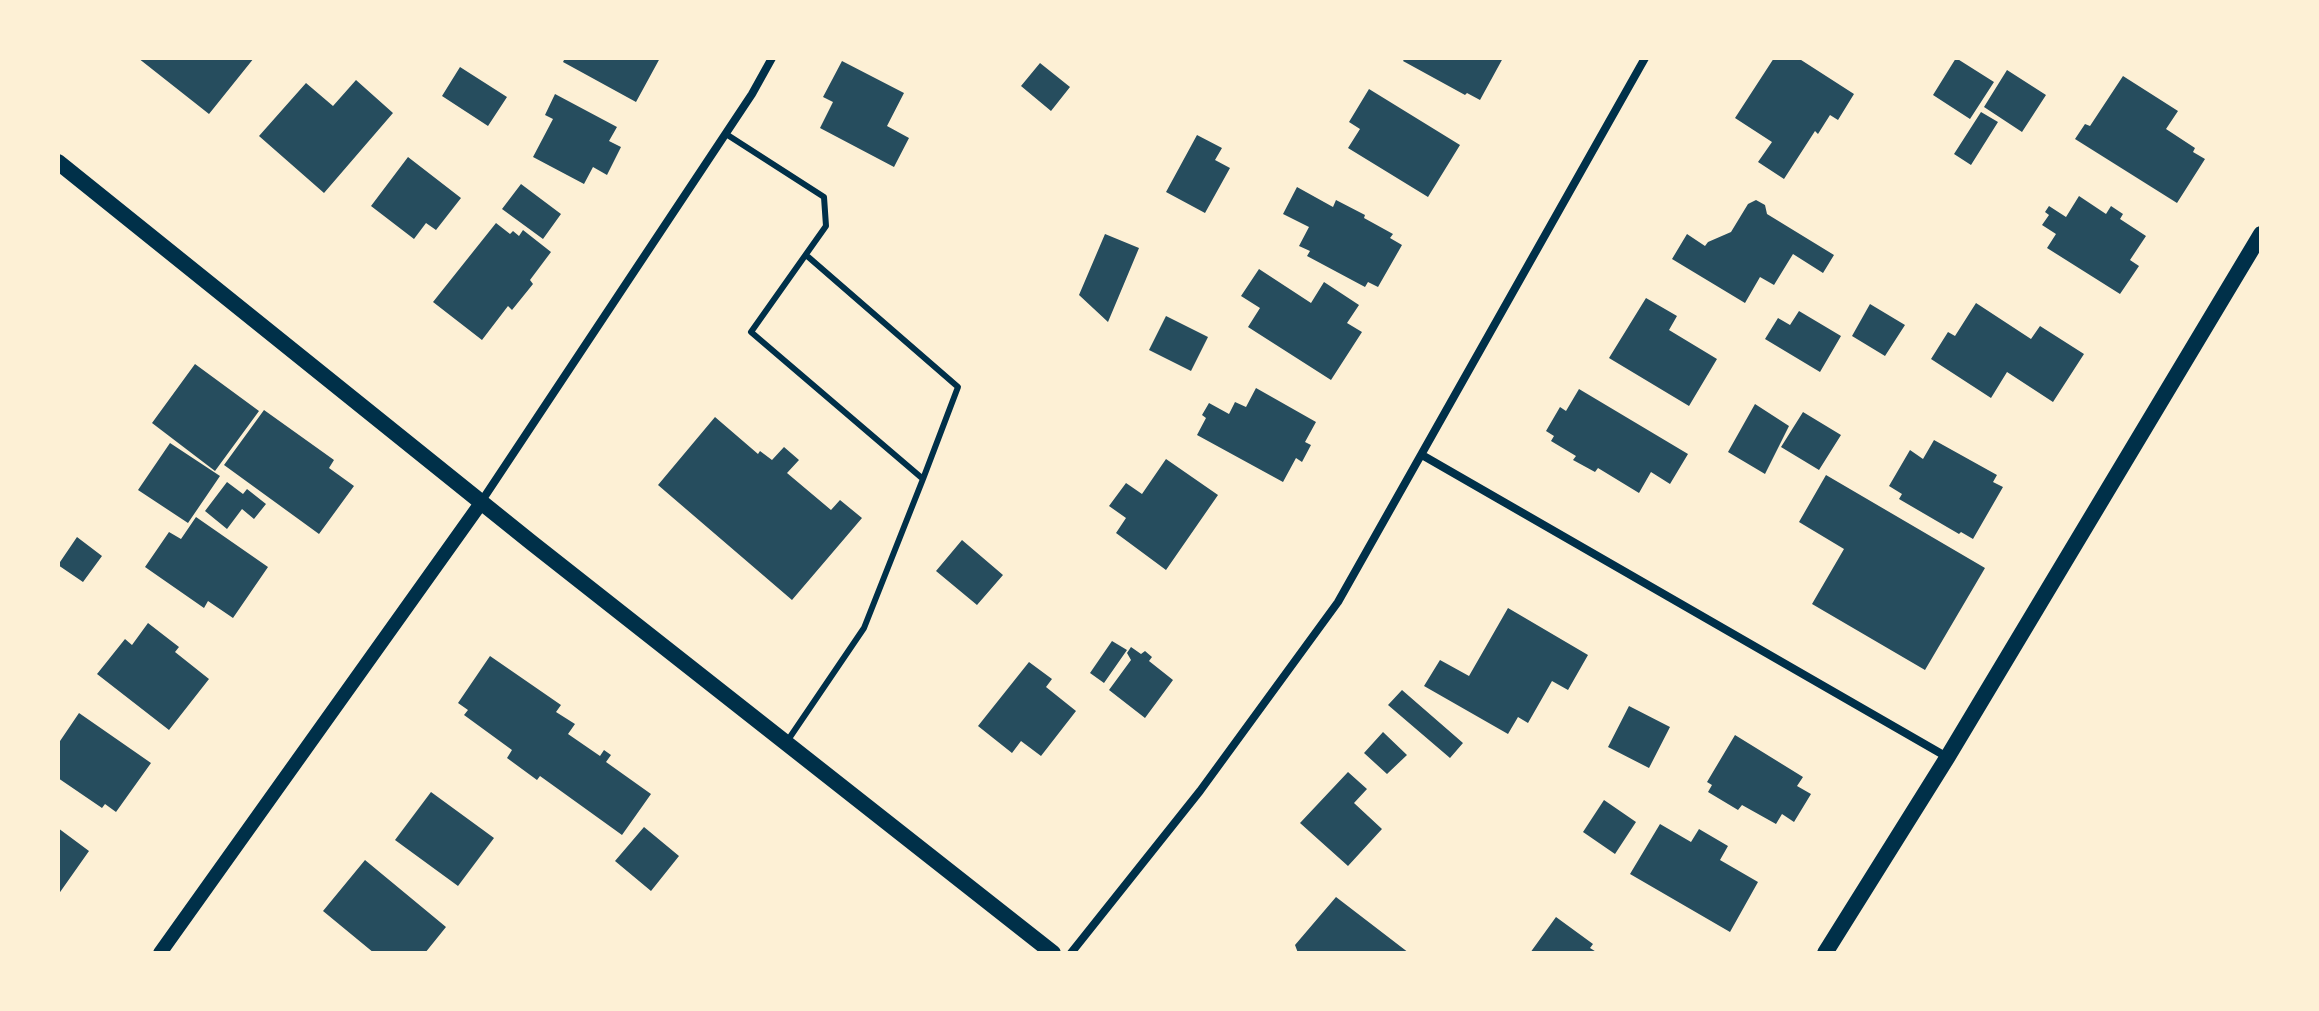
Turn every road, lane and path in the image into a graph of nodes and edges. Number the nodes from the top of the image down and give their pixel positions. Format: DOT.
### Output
graph roads {
  1 [pos="772,58"];
  2 [pos="1645,58"];
  3 [pos="726,134"];
  4 [pos="58,162"];
  5 [pos="2261,234"];
  6 [pos="806,255"];
  7 [pos="1422,455"];
  8 [pos="923,479"];
  9 [pos="481,503"];
  10 [pos="786,743"];
  11 [pos="1947,758"];
  12 [pos="160,953"];
  13 [pos="1053,953"];
  14 [pos="1071,953"];
  15 [pos="1825,953"];
  1 -- 3 [label="street"];
  2 -- 7 [label="street"];
  3 -- 6 [label="lane"];
  3 -- 9 [label="street"];
  4 -- 9 [label="main road"];
  5 -- 11 [label="main road"];
  6 -- 8 [label="lane"];
  6 -- 8 [label="lane"];
  7 -- 11 [label="street"];
  7 -- 14 [label="street"];
  8 -- 10 [label="lane"];
  9 -- 10 [label="main road"];
  9 -- 12 [label="street"];
  10 -- 13 [label="main road"];
  11 -- 15 [label="main road"];
}
